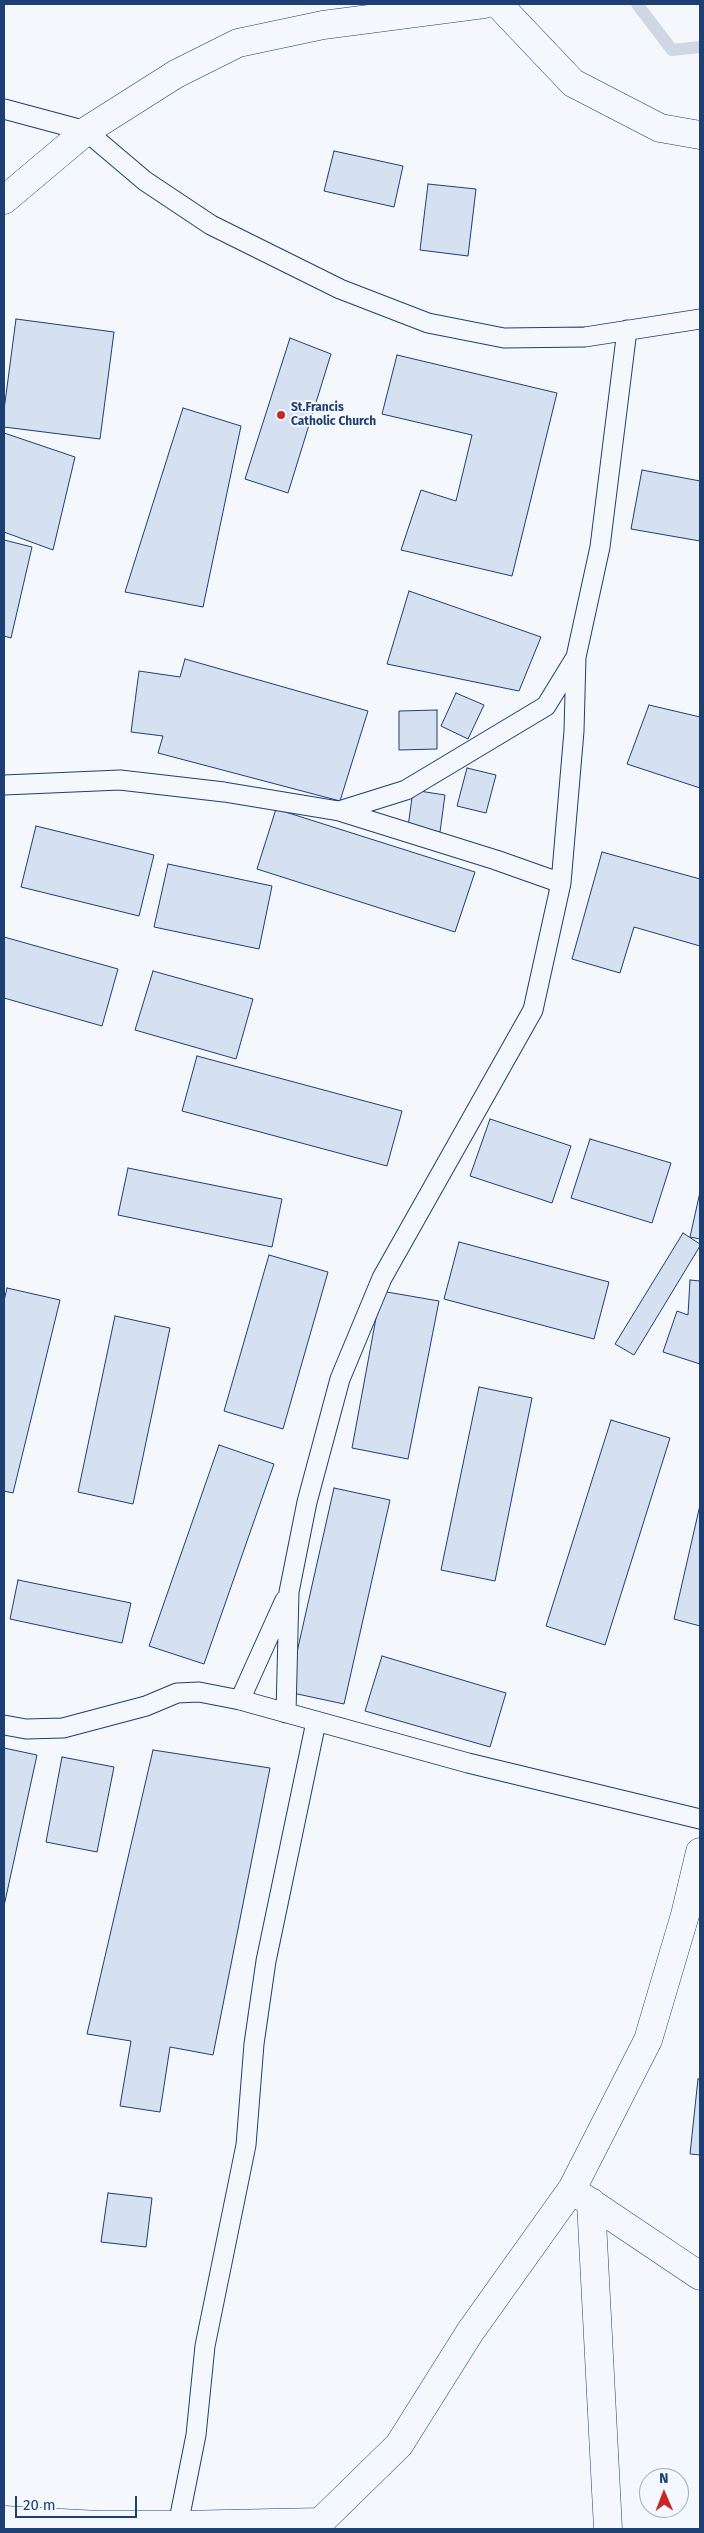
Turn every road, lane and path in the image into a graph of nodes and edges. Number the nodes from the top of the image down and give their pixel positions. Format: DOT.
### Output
graph roads {
  1 [pos="484,4"];
  2 [pos="498,4"];
  3 [pos="4,109"];
  4 [pos="86,131"];
  5 [pos="700,135"];
  6 [pos="4,200"];
  7 [pos="700,319"];
  8 [pos="627,330"];
  9 [pos="576,657"];
  10 [pos="4,785"];
  11 [pos="338,811"];
  12 [pos="561,883"];
  13 [pos="289,1592"];
  14 [pos="240,1700"];
  15 [pos="286,1713"];
  16 [pos="316,1722"];
  17 [pos="4,1724"];
  18 [pos="700,1819"];
  19 [pos="700,1852"];
  20 [pos="582,2196"];
  21 [pos="700,2276"];
  22 [pos="14,2524"];
  23 [pos="178,2525"];
  24 [pos="317,2526"];
  25 [pos="608,2529"];
  1 -- 4 [label="street"];
  2 -- 5 [label="street"];
  3 -- 4 [label="lane"];
  4 -- 6 [label="street"];
  4 -- 8 [label="lane"];
  7 -- 8 [label="lane"];
  8 -- 9 [label="lane"];
  9 -- 11 [label="lane"];
  9 -- 12 [label="lane"];
  10 -- 11 [label="lane"];
  11 -- 12 [label="lane"];
  12 -- 13 [label="lane"];
  13 -- 14 [label="lane"];
  13 -- 15 [label="lane"];
  14 -- 15 [label="lane"];
  14 -- 17 [label="lane"];
  15 -- 16 [label="lane"];
  16 -- 18 [label="lane"];
  16 -- 23 [label="lane"];
  19 -- 20 [label="street"];
  20 -- 21 [label="street"];
  20 -- 24 [label="street"];
  20 -- 25 [label="street"];
  22 -- 23 [label="street"];
  23 -- 24 [label="street"];
}
